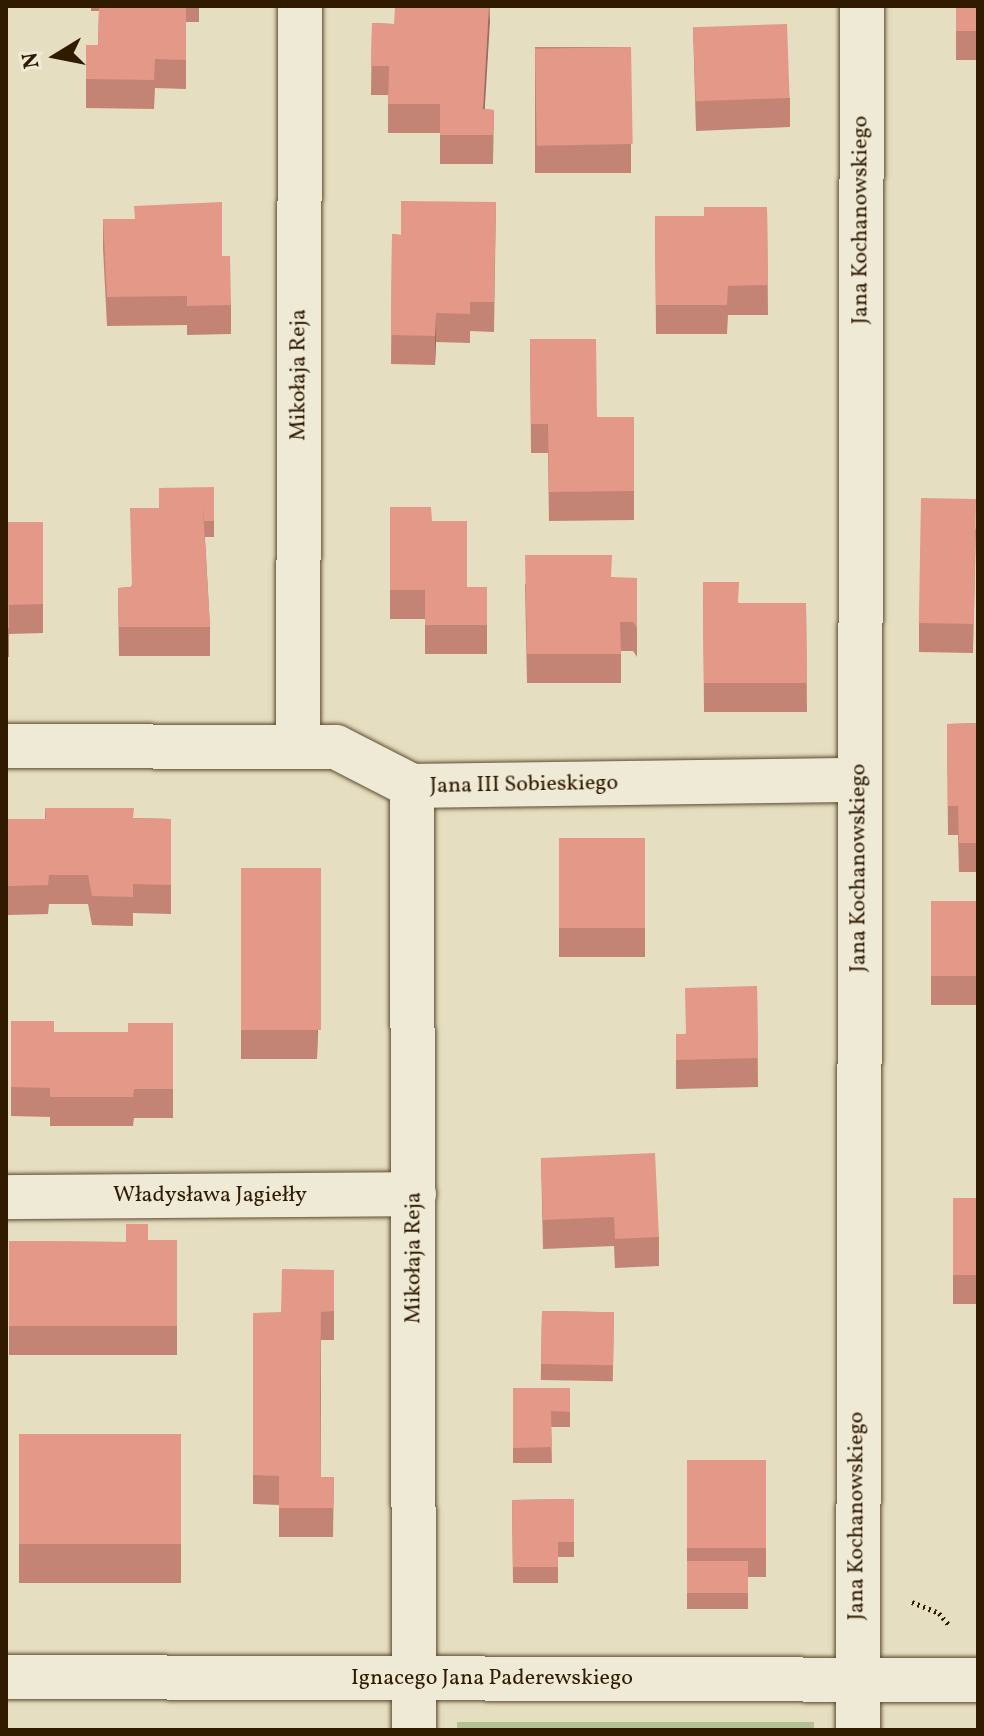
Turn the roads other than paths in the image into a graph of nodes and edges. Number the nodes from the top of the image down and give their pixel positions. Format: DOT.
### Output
graph roads {
  1 [pos="300,6"];
  2 [pos="862,6"];
  3 [pos="298,745"];
  4 [pos="6,746"];
  5 [pos="859,780"];
  6 [pos="412,786"];
  7 [pos="414,1194"];
  8 [pos="6,1197"];
  9 [pos="6,1677"];
  10 [pos="414,1678"];
  11 [pos="857,1680"];
  12 [pos="978,1680"];
  13 [pos="414,1730"];
  14 [pos="858,1730"];
  1 -- 3 [label="street, Mikołaja Reja"];
  2 -- 5 [label="street, Jana Kochanowskiego"];
  3 -- 4 [label="street, Jana III Sobieskiego"];
  3 -- 6 [label="street, Jana III Sobieskiego"];
  5 -- 6 [label="street, Jana III Sobieskiego"];
  5 -- 11 [label="street, Jana Kochanowskiego"];
  6 -- 7 [label="street, Mikołaja Reja"];
  7 -- 8 [label="street, Władysława Jagiełły"];
  7 -- 10 [label="street, Mikołaja Reja"];
  9 -- 10 [label="street, Ignacego Jana Paderewskiego"];
  10 -- 11 [label="street, Ignacego Jana Paderewskiego"];
  10 -- 13 [label="street, Mikołaja Reja"];
  11 -- 12 [label="street, Ignacego Jana Paderewskiego"];
  11 -- 14 [label="street, Jana Kochanowskiego"];
}
